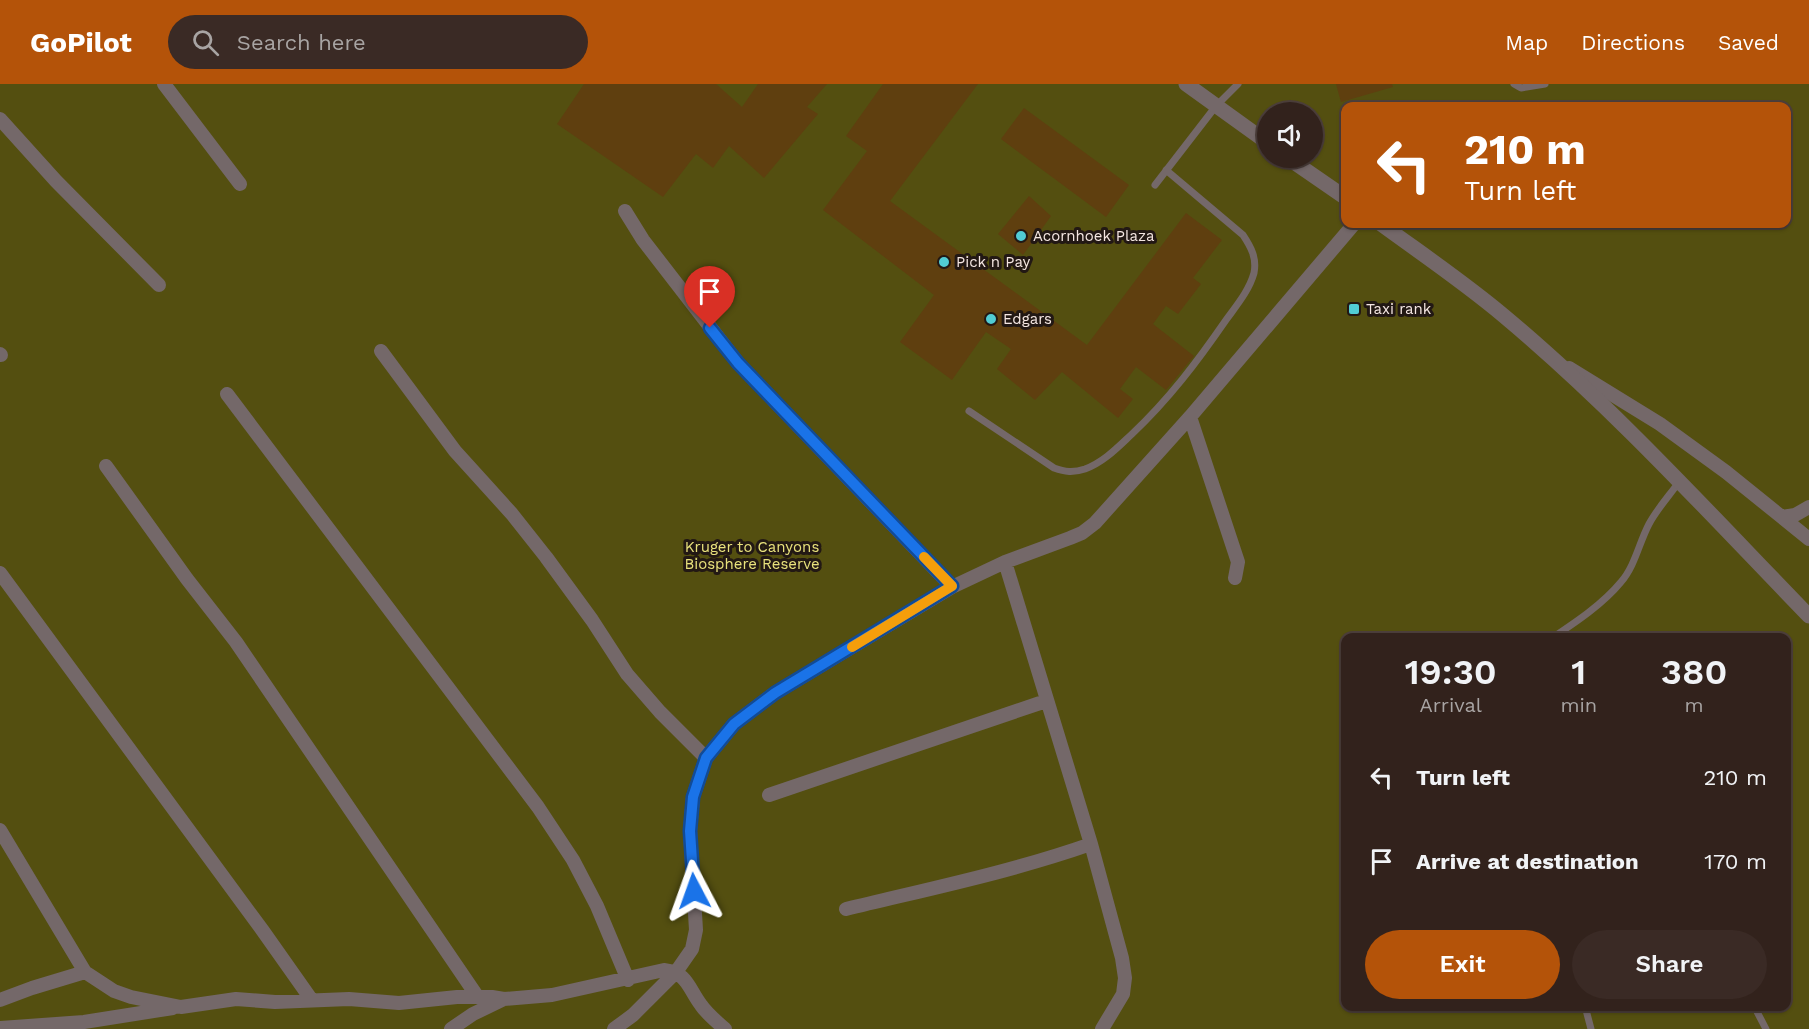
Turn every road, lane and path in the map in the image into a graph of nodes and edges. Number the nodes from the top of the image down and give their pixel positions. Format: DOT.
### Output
graph roads {
  1 [pos="164,84"];
  2 [pos="1186,84"];
  3 [pos="1238,84"];
  4 [pos="1514,84"];
  5 [pos="1545,84"];
  6 [pos="1216,106"];
  7 [pos="0,119"];
  8 [pos="1257,135"];
  9 [pos="1302,168"];
  10 [pos="1166,170"];
  11 [pos="240,184"];
  12 [pos="1155,185"];
  13 [pos="1341,195"];
  14 [pos="625,211"];
  15 [pos="1351,228"];
  16 [pos="1386,228"];
  17 [pos="159,285"];
  18 [pos="381,351"];
  19 [pos="1550,356"];
  20 [pos="227,394"];
  21 [pos="969,411"];
  22 [pos="1190,417"];
  23 [pos="106,466"];
  24 [pos="1679,482"];
  25 [pos="1809,507"];
  26 [pos="1782,517"];
  27 [pos="1809,539"];
  28 [pos="1005,562"];
  29 [pos="0,573"];
  30 [pos="1235,578"];
  31 [pos="952,586"];
  32 [pos="1809,616"];
  33 [pos="1559,633"];
  34 [pos="1046,701"];
  35 [pos="706,758"];
  36 [pos="769,795"];
  37 [pos="0,830"];
  38 [pos="1091,844"];
  39 [pos="846,909"];
  40 [pos="85,972"];
  41 [pos="676,972"];
  42 [pos="628,980"];
  43 [pos="477,996"];
  44 [pos="311,999"];
  45 [pos="504,999"];
  46 [pos="0,1000"];
  47 [pos="182,1007"];
  48 [pos="1586,1011"];
  49 [pos="1757,1011"];
  50 [pos="0,1028"];
  51 [pos="451,1029"];
  52 [pos="614,1029"];
  53 [pos="725,1029"];
  54 [pos="1102,1029"];
  55 [pos="1591,1029"];
  56 [pos="1766,1029"];
  1 -- 11 [label="street"];
  2 -- 6 [label="street"];
  3 -- 6 [label="lane"];
  4 -- 5 [label="lane"];
  6 -- 8 [label="street"];
  6 -- 10 [label="lane"];
  7 -- 17 [label="street"];
  9 -- 13 [label="street"];
  10 -- 12 [label="lane"];
  10 -- 21 [label="lane"];
  14 -- 31 [label="street"];
  15 -- 22 [label="street"];
  16 -- 19 [label="street"];
  18 -- 35 [label="street"];
  19 -- 24 [label="street"];
  19 -- 26 [label="street"];
  20 -- 42 [label="street"];
  22 -- 28 [label="street"];
  22 -- 30 [label="street"];
  23 -- 43 [label="street"];
  24 -- 32 [label="street"];
  24 -- 33 [label="lane"];
  25 -- 26 [label="street"];
  26 -- 27 [label="street"];
  28 -- 31 [label="street"];
  28 -- 34 [label="street"];
  29 -- 44 [label="street"];
  31 -- 35 [label="street"];
  34 -- 36 [label="street"];
  34 -- 38 [label="street"];
  35 -- 41 [label="street"];
  37 -- 40 [label="street"];
  38 -- 39 [label="street"];
  38 -- 54 [label="street"];
  40 -- 46 [label="street"];
  40 -- 47 [label="street"];
  41 -- 42 [label="street"];
  41 -- 52 [label="street"];
  41 -- 53 [label="street"];
  42 -- 45 [label="street"];
  43 -- 44 [label="street"];
  43 -- 45 [label="street"];
  44 -- 47 [label="street"];
  45 -- 51 [label="street"];
  47 -- 50 [label="street"];
  48 -- 55 [label="lane"];
  49 -- 56 [label="lane"];
}
